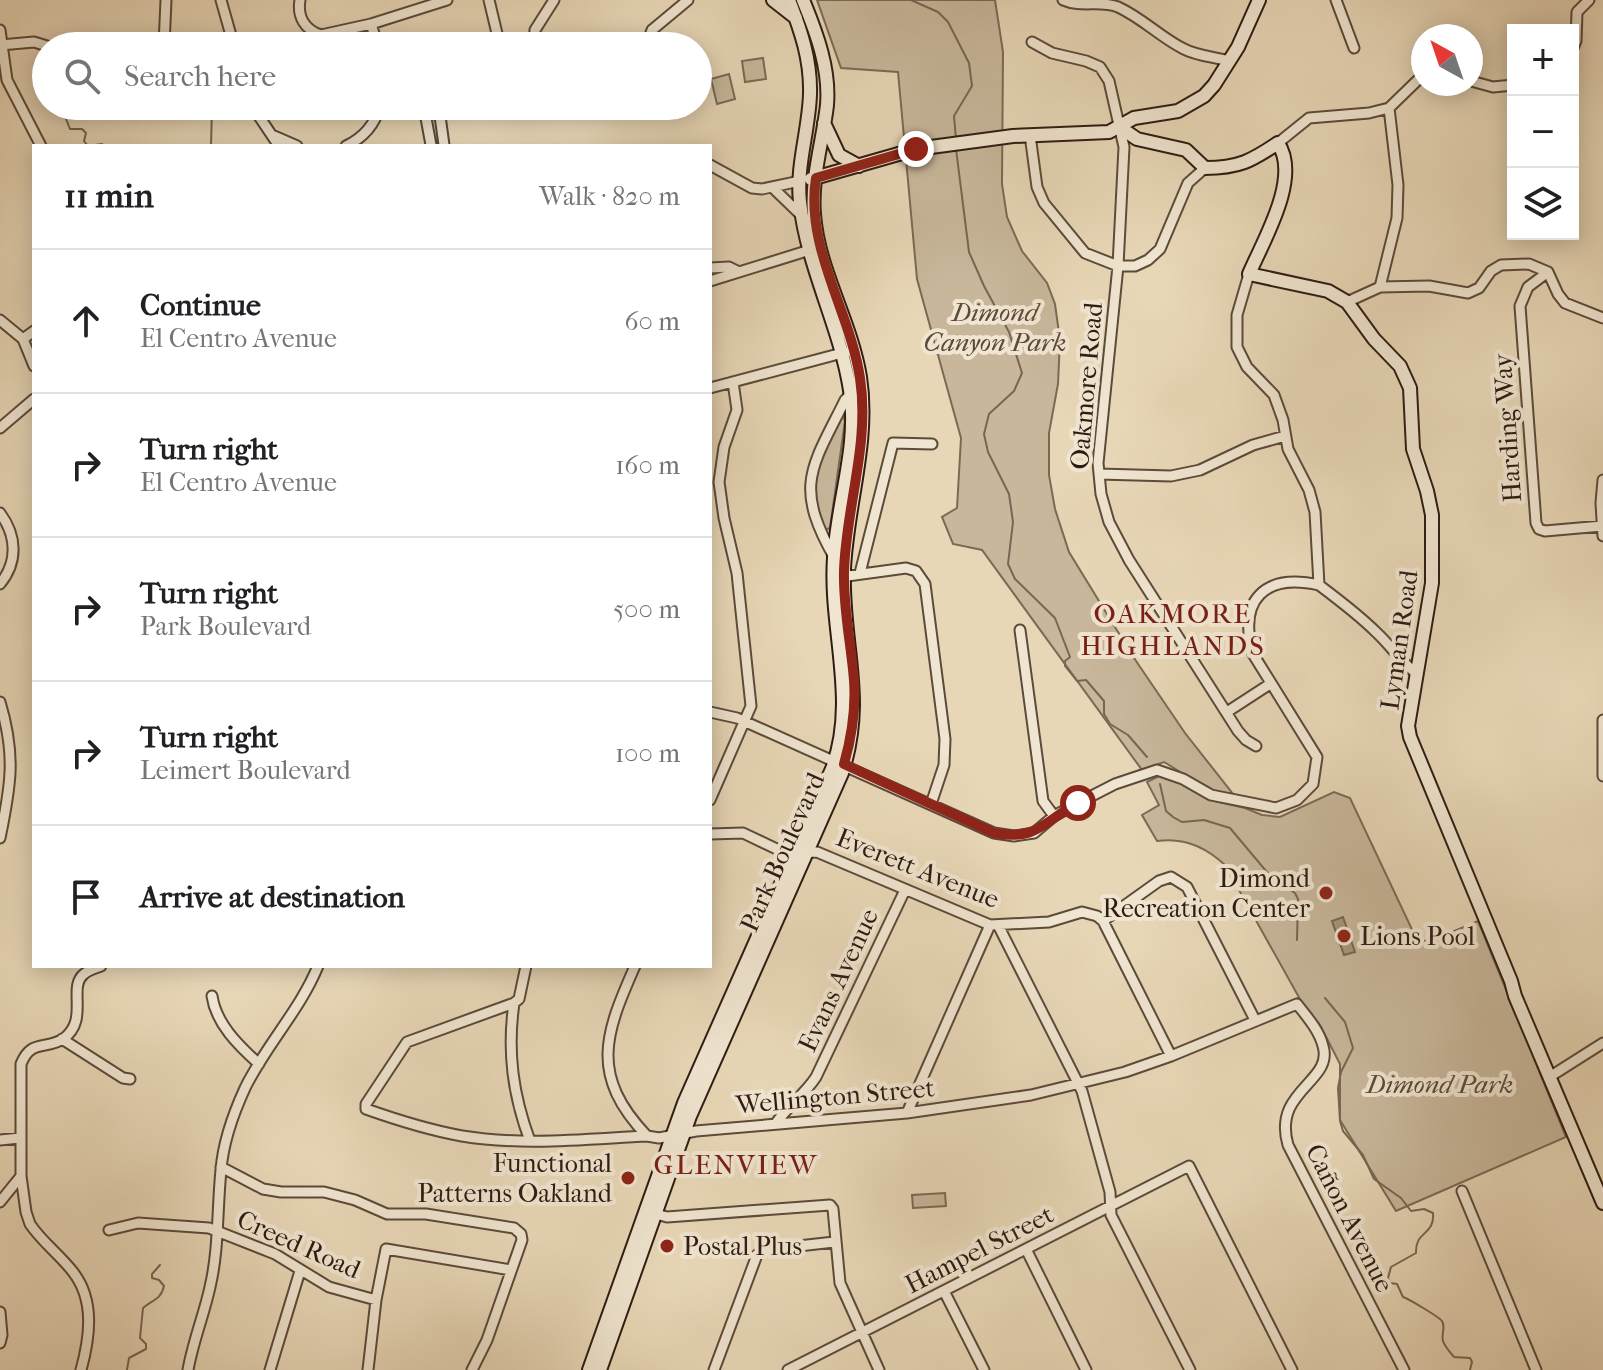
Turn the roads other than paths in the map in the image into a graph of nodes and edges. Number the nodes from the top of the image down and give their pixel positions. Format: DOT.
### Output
graph roads {
  1 [pos="166,0"];
  2 [pos="221,0"];
  3 [pos="300,0"];
  4 [pos="447,0"];
  5 [pos="489,0"];
  6 [pos="554,0"];
  7 [pos="688,0"];
  8 [pos="773,0"];
  9 [pos="789,0"];
  10 [pos="803,0"];
  11 [pos="1063,0"];
  12 [pos="1259,0"];
  13 [pos="1336,0"];
  14 [pos="1589,0"];
  15 [pos="796,18"];
  16 [pos="371,24"];
  17 [pos="1577,24"];
  18 [pos="0,30"];
  19 [pos="165,32"];
  20 [pos="230,32"];
  21 [pos="313,32"];
  22 [pos="339,32"];
  23 [pos="374,32"];
  24 [pos="497,32"];
  25 [pos="535,32"];
  26 [pos="651,32"];
  27 [pos="32,42"];
  28 [pos="1032,42"];
  29 [pos="1,45"];
  30 [pos="1354,48"];
  31 [pos="1230,61"];
  32 [pos="1483,84"];
  33 [pos="1507,86"];
  34 [pos="1411,87"];
  35 [pos="1389,108"];
  36 [pos="262,120"];
  37 [pos="374,120"];
  38 [pos="426,120"];
  39 [pos="441,120"];
  40 [pos="824,123"];
  41 [pos="1121,128"];
  42 [pos="1030,135"];
  43 [pos="274,136"];
  44 [pos="1278,143"];
  45 [pos="40,144"];
  46 [pos="278,144"];
  47 [pos="292,144"];
  48 [pos="349,144"];
  49 [pos="429,144"];
  50 [pos="444,144"];
  51 [pos="712,166"];
  52 [pos="859,166"];
  53 [pos="1205,168"];
  54 [pos="816,178"];
  55 [pos="800,181"];
  56 [pos="772,187"];
  57 [pos="801,215"];
  58 [pos="815,248"];
  59 [pos="1118,266"];
  60 [pos="712,268"];
  61 [pos="739,272"];
  62 [pos="1548,272"];
  63 [pos="1249,274"];
  64 [pos="712,280"];
  65 [pos="1380,287"];
  66 [pos="1347,302"];
  67 [pos="1603,318"];
  68 [pos="0,320"];
  69 [pos="32,332"];
  70 [pos="23,339"];
  71 [pos="848,351"];
  72 [pos="32,361"];
  73 [pos="733,382"];
  74 [pos="712,387"];
  75 [pos="851,394"];
  76 [pos="32,401"];
  77 [pos="0,428"];
  78 [pos="1285,436"];
  79 [pos="932,444"];
  80 [pos="1099,474"];
  81 [pos="1603,480"];
  82 [pos="0,513"];
  83 [pos="1602,526"];
  84 [pos="1603,536"];
  85 [pos="834,557"];
  86 [pos="860,573"];
  87 [pos="838,577"];
  88 [pos="0,584"];
  89 [pos="1319,585"];
  90 [pos="1020,630"];
  91 [pos="1416,673"];
  92 [pos="1270,684"];
  93 [pos="0,702"];
  94 [pos="1227,712"];
  95 [pos="712,713"];
  96 [pos="1603,720"];
  97 [pos="745,722"];
  98 [pos="1256,746"];
  99 [pos="840,762"];
  100 [pos="1603,776"];
  101 [pos="712,796"];
  102 [pos="931,804"];
  103 [pos="1054,816"];
  104 [pos="712,834"];
  105 [pos="0,838"];
  106 [pos="801,852"];
  107 [pos="905,890"];
  108 [pos="1103,921"];
  109 [pos="994,925"];
  110 [pos="96,968"];
  111 [pos="317,968"];
  112 [pos="526,968"];
  113 [pos="634,968"];
  114 [pos="212,996"];
  115 [pos="514,1003"];
  116 [pos="1297,1004"];
  117 [pos="1255,1020"];
  118 [pos="62,1039"];
  119 [pos="1603,1043"];
  120 [pos="1171,1056"];
  121 [pos="259,1064"];
  122 [pos="1551,1076"];
  123 [pos="130,1079"];
  124 [pos="1079,1084"];
  125 [pos="907,1113"];
  126 [pos="776,1123"];
  127 [pos="678,1134"];
  128 [pos="647,1136"];
  129 [pos="20,1138"];
  130 [pos="0,1140"];
  131 [pos="530,1141"];
  132 [pos="221,1167"];
  133 [pos="21,1176"];
  134 [pos="1600,1188"];
  135 [pos="1462,1191"];
  136 [pos="0,1202"];
  137 [pos="1603,1203"];
  138 [pos="1111,1206"];
  139 [pos="651,1212"];
  140 [pos="109,1230"];
  141 [pos="217,1232"];
  142 [pos="834,1242"];
  143 [pos="1026,1249"];
  144 [pos="511,1270"];
  145 [pos="300,1271"];
  146 [pos="944,1291"];
  147 [pos="376,1300"];
  148 [pos="0,1312"];
  149 [pos="861,1333"];
  150 [pos="0,1343"];
  151 [pos="81,1370"];
  152 [pos="188,1370"];
  153 [pos="270,1370"];
  154 [pos="368,1370"];
  155 [pos="472,1370"];
  156 [pos="589,1370"];
  157 [pos="600,1370"];
  158 [pos="714,1370"];
  159 [pos="788,1370"];
  160 [pos="879,1370"];
  161 [pos="984,1370"];
  162 [pos="1086,1370"];
  163 [pos="1190,1370"];
  164 [pos="1292,1370"];
  165 [pos="1404,1370"];
  166 [pos="1536,1370"];
  1 -- 19 [label="street"];
  2 -- 20 [label="street"];
  3 -- 21 [label="street"];
  4 -- 16 [label="street"];
  5 -- 24 [label="street"];
  6 -- 25 [label="street"];
  7 -- 26 [label="street"];
  8 -- 15 [label="main road"];
  9 -- 15 [label="main road, Park Boulevard"];
  10 -- 40 [label="main road, Park Boulevard"];
  11 -- 31 [label="street"];
  12 -- 31 [label="main road"];
  13 -- 30 [label="street"];
  14 -- 17 [label="street"];
  15 -- 55 [label="main road, Park Boulevard"];
  16 -- 22 [label="street"];
  16 -- 23 [label="street"];
  18 -- 29 [label="street"];
  27 -- 29 [label="street"];
  28 -- 41 [label="street, Oakmore Road"];
  29 -- 45 [label="street"];
  31 -- 41 [label="main road"];
  32 -- 33 [label="street"];
  34 -- 35 [label="street"];
  35 -- 44 [label="street"];
  35 -- 65 [label="street"];
  36 -- 43 [label="street"];
  37 -- 48 [label="street"];
  38 -- 49 [label="street"];
  39 -- 50 [label="street"];
  40 -- 52 [label="main road"];
  40 -- 54 [label="main road, Park Boulevard"];
  41 -- 42 [label="main road"];
  41 -- 53 [label="main road"];
  41 -- 59 [label="street, Oakmore Road"];
  42 -- 52 [label="main road"];
  42 -- 59 [label="street"];
  43 -- 46 [label="street"];
  43 -- 47 [label="street"];
  44 -- 53 [label="main road"];
  44 -- 63 [label="main road"];
  51 -- 56 [label="street"];
  52 -- 54 [label="main road"];
  53 -- 59 [label="street"];
  54 -- 55 [label="main road"];
  54 -- 58 [label="main road, Park Boulevard"];
  55 -- 56 [label="street"];
  55 -- 57 [label="main road, Park Boulevard"];
  56 -- 57 [label="street"];
  57 -- 58 [label="main road, Park Boulevard"];
  58 -- 61 [label="street"];
  58 -- 71 [label="main road, Park Boulevard"];
  59 -- 80 [label="street, Oakmore Road"];
  60 -- 61 [label="street"];
  61 -- 64 [label="street"];
  62 -- 65 [label="street"];
  62 -- 67 [label="street"];
  62 -- 83 [label="street, Harding Way"];
  63 -- 66 [label="main road"];
  63 -- 78 [label="street"];
  65 -- 66 [label="street"];
  66 -- 91 [label="main road, Lyman Road"];
  68 -- 70 [label="street"];
  69 -- 70 [label="street"];
  70 -- 72 [label="street"];
  71 -- 73 [label="street"];
  71 -- 75 [label="main road, Park Boulevard"];
  71 -- 87 [label="main road, Park Boulevard"];
  73 -- 74 [label="street"];
  73 -- 97 [label="street"];
  75 -- 85 [label="main road, Park Boulevard"];
  75 -- 85 [label="street, Park Boulevard"];
  76 -- 77 [label="street"];
  78 -- 80 [label="street"];
  78 -- 89 [label="street"];
  79 -- 86 [label="street"];
  80 -- 94 [label="street, Oakmore Road"];
  81 -- 83 [label="street"];
  82 -- 88 [label="street"];
  83 -- 84 [label="street"];
  85 -- 87 [label="main road, Park Boulevard"];
  86 -- 87 [label="street"];
  86 -- 102 [label="street"];
  87 -- 99 [label="main road, Park Boulevard"];
  89 -- 91 [label="street"];
  89 -- 92 [label="street"];
  90 -- 103 [label="street"];
  91 -- 122 [label="main road, Lyman Road"];
  92 -- 94 [label="street"];
  92 -- 103 [label="street"];
  93 -- 105 [label="street"];
  94 -- 98 [label="street, Oakmore Road"];
  95 -- 97 [label="street"];
  96 -- 100 [label="street"];
  97 -- 99 [label="street"];
  97 -- 101 [label="street"];
  99 -- 102 [label="street"];
  99 -- 106 [label="main road, Park Boulevard"];
  102 -- 103 [label="street"];
  104 -- 106 [label="street, Everett Avenue"];
  106 -- 107 [label="street, Everett Avenue"];
  106 -- 127 [label="main road, Park Boulevard"];
  107 -- 109 [label="street, Everett Avenue"];
  107 -- 126 [label="street, Evans Avenue"];
  108 -- 109 [label="street, Everett Avenue"];
  108 -- 117 [label="street"];
  108 -- 120 [label="street"];
  109 -- 124 [label="street"];
  109 -- 125 [label="street"];
  110 -- 118 [label="street"];
  111 -- 121 [label="street"];
  112 -- 115 [label="street"];
  113 -- 128 [label="street"];
  114 -- 121 [label="street"];
  115 -- 131 [label="street"];
  115 -- 131 [label="street, Wellington Street"];
  116 -- 117 [label="street, Wellington Street"];
  116 -- 165 [label="street, Cañon Avenue"];
  117 -- 120 [label="street, Wellington Street"];
  118 -- 123 [label="street"];
  118 -- 129 [label="street"];
  119 -- 122 [label="street"];
  120 -- 124 [label="street, Wellington Street"];
  121 -- 132 [label="street"];
  122 -- 134 [label="main road, Lyman Road"];
  124 -- 125 [label="street, Wellington Street"];
  124 -- 138 [label="street"];
  125 -- 126 [label="street, Wellington Street"];
  126 -- 127 [label="street, Wellington Street"];
  127 -- 128 [label="street, Wellington Street"];
  127 -- 139 [label="main road, Park Boulevard"];
  128 -- 131 [label="street, Wellington Street"];
  129 -- 130 [label="street"];
  129 -- 133 [label="street"];
  132 -- 141 [label="street"];
  132 -- 144 [label="street"];
  133 -- 136 [label="street"];
  133 -- 151 [label="street"];
  134 -- 137 [label="main road, Lyman Road"];
  135 -- 166 [label="street"];
  138 -- 143 [label="street, Hampel Street"];
  138 -- 163 [label="street"];
  138 -- 164 [label="street, Hampel Street"];
  139 -- 142 [label="street"];
  139 -- 156 [label="main road, Park Boulevard"];
  139 -- 157 [label="main road, Park Boulevard"];
  140 -- 141 [label="street, Creed Road"];
  141 -- 145 [label="street, Creed Road"];
  141 -- 152 [label="street"];
  142 -- 149 [label="street"];
  142 -- 158 [label="street"];
  143 -- 146 [label="street, Hampel Street"];
  143 -- 162 [label="street"];
  144 -- 147 [label="street"];
  144 -- 155 [label="street"];
  145 -- 147 [label="street, Creed Road"];
  145 -- 153 [label="street"];
  146 -- 149 [label="street, Hampel Street"];
  146 -- 161 [label="street"];
  147 -- 154 [label="street"];
  148 -- 150 [label="street"];
  149 -- 159 [label="street, Hampel Street"];
  149 -- 160 [label="street"];
}
